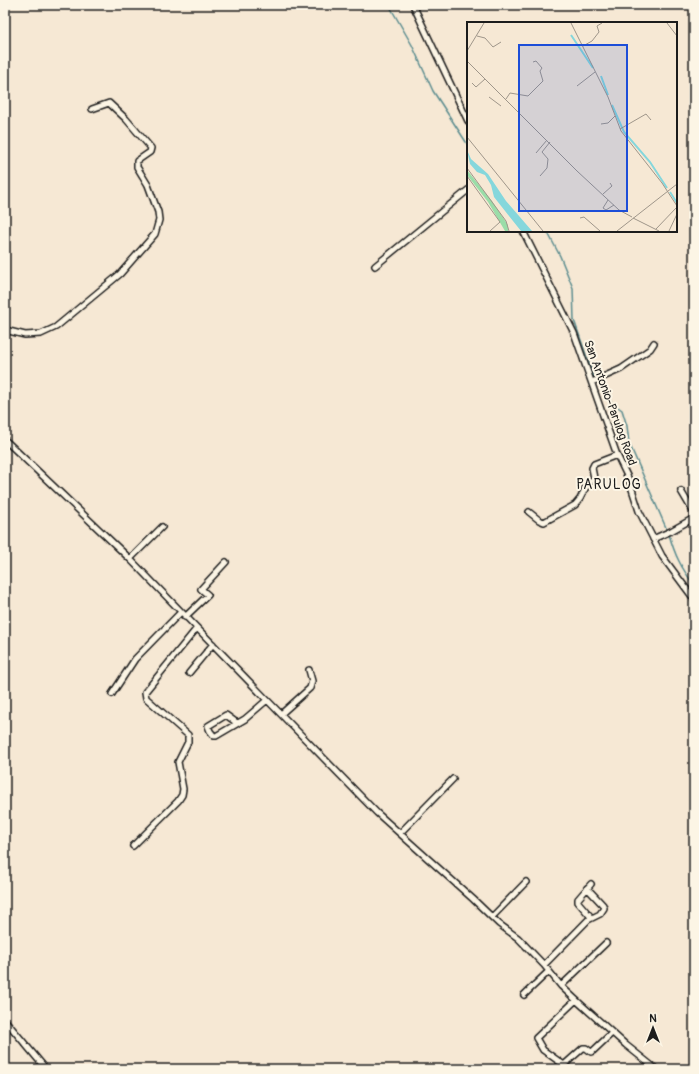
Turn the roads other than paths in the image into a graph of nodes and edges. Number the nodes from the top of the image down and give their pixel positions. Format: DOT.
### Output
graph roads {
  1 [pos="416,6"];
  2 [pos="92,109"];
  3 [pos="467,118"];
  4 [pos="467,191"];
  5 [pos="524,232"];
  6 [pos="375,266"];
  7 [pos="5,330"];
  8 [pos="654,343"];
  9 [pos="594,380"];
  10 [pos="5,440"];
  11 [pos="617,455"];
  12 [pos="681,491"];
  13 [pos="529,512"];
  14 [pos="694,513"];
  15 [pos="694,518"];
  16 [pos="162,527"];
  17 [pos="653,538"];
  18 [pos="130,559"];
  19 [pos="226,562"];
  20 [pos="694,599"];
  21 [pos="183,614"];
  22 [pos="197,628"];
  23 [pos="213,644"];
  24 [pos="309,670"];
  25 [pos="189,673"];
  26 [pos="112,694"];
  27 [pos="267,700"];
  28 [pos="281,714"];
  29 [pos="237,723"];
  30 [pos="453,779"];
  31 [pos="400,833"];
  32 [pos="133,846"];
  33 [pos="526,882"];
  34 [pos="591,917"];
  35 [pos="492,918"];
  36 [pos="606,943"];
  37 [pos="544,965"];
  38 [pos="549,971"];
  39 [pos="561,986"];
  40 [pos="524,995"];
  41 [pos="576,1000"];
  42 [pos="5,1020"];
  43 [pos="612,1033"];
  44 [pos="46,1069"];
  45 [pos="656,1069"];
  1 -- 3 [label="street"];
  2 -- 7 [label="street"];
  4 -- 6 [label="street"];
  5 -- 9 [label="street, San Antonio-Parulog Road"];
  8 -- 9 [label="street"];
  9 -- 11 [label="street, San Antonio-Parulog Road"];
  10 -- 18 [label="street"];
  11 -- 13 [label="street"];
  11 -- 17 [label="street, San Antonio-Parulog Road"];
  12 -- 14 [label="street"];
  15 -- 17 [label="street"];
  16 -- 18 [label="street"];
  17 -- 20 [label="street, San Antonio-Parulog Road"];
  18 -- 21 [label="street"];
  19 -- 21 [label="street"];
  21 -- 22 [label="street"];
  21 -- 26 [label="street"];
  22 -- 23 [label="street"];
  22 -- 32 [label="street"];
  23 -- 25 [label="street"];
  23 -- 27 [label="street"];
  24 -- 28 [label="street"];
  27 -- 28 [label="street"];
  27 -- 29 [label="street"];
  28 -- 31 [label="street"];
  29 -- 29 [label="street"];
  30 -- 31 [label="street"];
  31 -- 35 [label="street"];
  33 -- 35 [label="street"];
  34 -- 34 [label="street"];
  34 -- 37 [label="street"];
  35 -- 37 [label="street"];
  36 -- 39 [label="street"];
  37 -- 38 [label="street"];
  38 -- 39 [label="street"];
  38 -- 40 [label="street"];
  39 -- 41 [label="street"];
  41 -- 43 [label="street"];
  41 -- 43 [label="street"];
  42 -- 44 [label="street"];
  43 -- 45 [label="street"];
}
